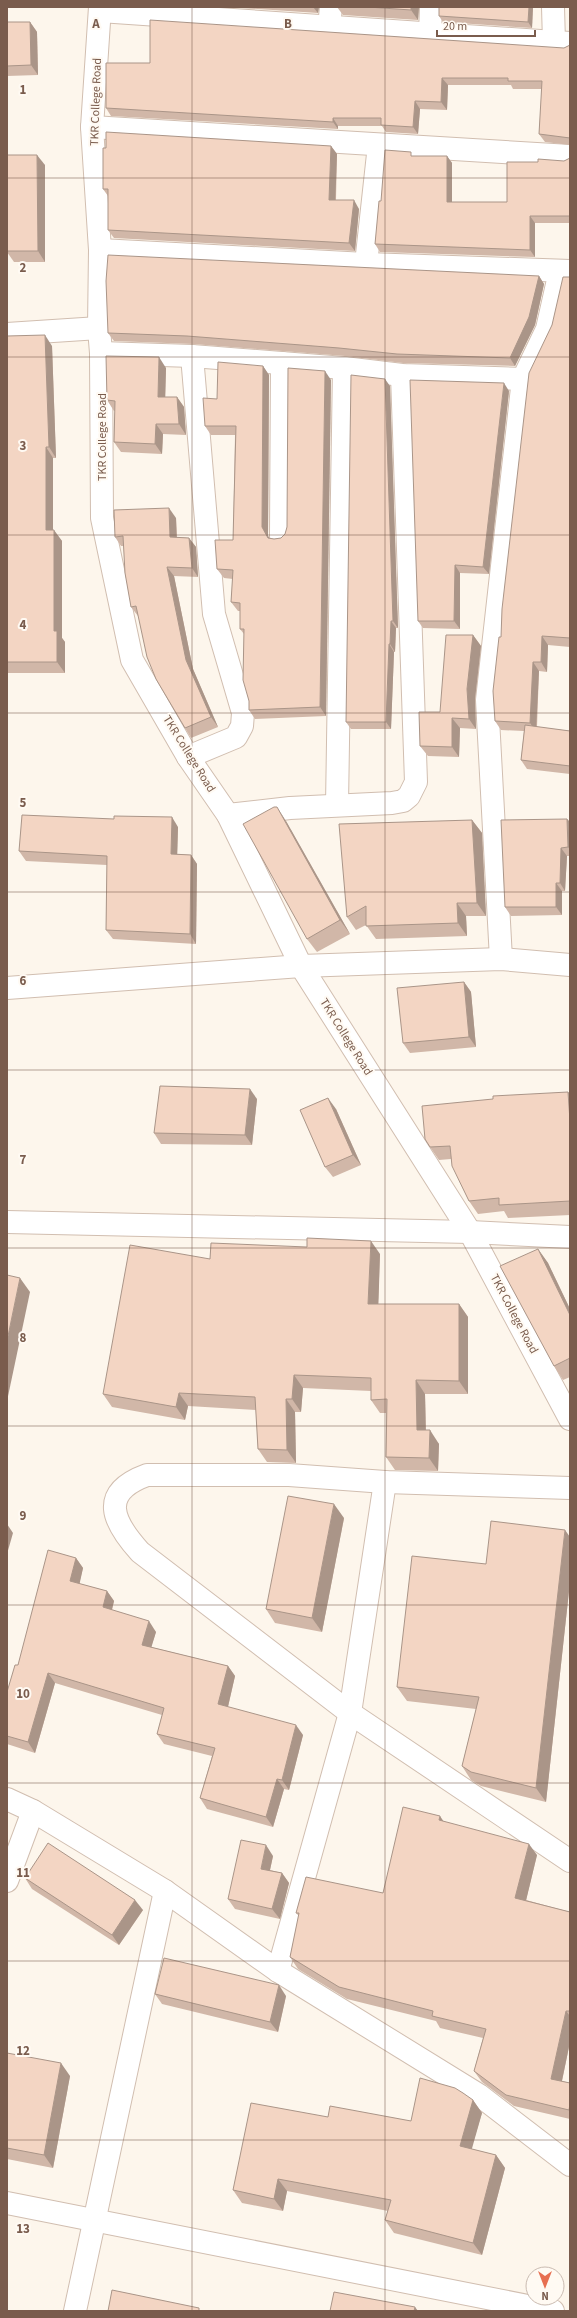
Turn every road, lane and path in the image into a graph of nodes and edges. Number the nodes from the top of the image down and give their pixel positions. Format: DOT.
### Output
graph roads {
  1 [pos="431,7"];
  2 [pos="553,7"];
  3 [pos="100,9"];
  4 [pos="215,13"];
  5 [pos="330,17"];
  6 [pos="430,34"];
  7 [pos="562,42"];
  8 [pos="92,127"];
  9 [pos="379,145"];
  10 [pos="570,156"];
  11 [pos="100,250"];
  12 [pos="366,264"];
  13 [pos="565,271"];
  14 [pos="98,328"];
  15 [pos="7,334"];
  16 [pos="101,353"];
  17 [pos="192,356"];
  18 [pos="282,363"];
  19 [pos="344,368"];
  20 [pos="402,376"];
  21 [pos="524,379"];
  22 [pos="281,536"];
  23 [pos="188,757"];
  24 [pos="337,805"];
  25 [pos="228,815"];
  26 [pos="501,960"];
  27 [pos="570,965"];
  28 [pos="301,966"];
  29 [pos="7,988"];
  30 [pos="7,1222"];
  31 [pos="470,1232"];
  32 [pos="570,1237"];
  33 [pos="570,1419"];
  34 [pos="385,1482"];
  35 [pos="570,1488"];
  36 [pos="350,1713"];
  37 [pos="7,1799"];
  38 [pos="33,1811"];
  39 [pos="570,1860"];
  40 [pos="7,1881"];
  41 [pos="165,1891"];
  42 [pos="278,1971"];
  43 [pos="570,2165"];
  44 [pos="7,2203"];
  45 [pos="94,2221"];
  46 [pos="75,2311"];
  47 [pos="553,2311"];
  1 -- 6 [label="street"];
  2 -- 7 [label="street"];
  3 -- 4 [label="street"];
  3 -- 8 [label="street, TKR College Road"];
  4 -- 5 [label="street"];
  5 -- 6 [label="street"];
  6 -- 7 [label="street"];
  8 -- 9 [label="street"];
  8 -- 11 [label="street, TKR College Road"];
  9 -- 10 [label="street"];
  9 -- 12 [label="street"];
  11 -- 12 [label="street"];
  11 -- 14 [label="street, TKR College Road"];
  12 -- 13 [label="street"];
  13 -- 21 [label="street"];
  14 -- 15 [label="street"];
  14 -- 16 [label="street, TKR College Road"];
  16 -- 17 [label="street"];
  16 -- 23 [label="street, TKR College Road"];
  17 -- 18 [label="street"];
  17 -- 23 [label="street"];
  18 -- 19 [label="street"];
  18 -- 22 [label="street"];
  19 -- 20 [label="street"];
  19 -- 24 [label="street"];
  20 -- 21 [label="street"];
  20 -- 24 [label="street"];
  21 -- 26 [label="street"];
  23 -- 25 [label="street, TKR College Road"];
  24 -- 25 [label="street"];
  25 -- 28 [label="street, TKR College Road"];
  26 -- 27 [label="street"];
  26 -- 28 [label="street"];
  28 -- 29 [label="street"];
  28 -- 31 [label="street, TKR College Road"];
  30 -- 31 [label="street"];
  31 -- 32 [label="street"];
  31 -- 33 [label="street, TKR College Road"];
  34 -- 35 [label="street"];
  34 -- 36 [label="street"];
  34 -- 36 [label="street"];
  36 -- 39 [label="street"];
  36 -- 42 [label="street"];
  37 -- 38 [label="street"];
  38 -- 40 [label="street"];
  38 -- 41 [label="street"];
  41 -- 42 [label="street"];
  41 -- 45 [label="street"];
  42 -- 43 [label="street"];
  44 -- 45 [label="street"];
  45 -- 46 [label="street"];
  45 -- 47 [label="street"];
}
